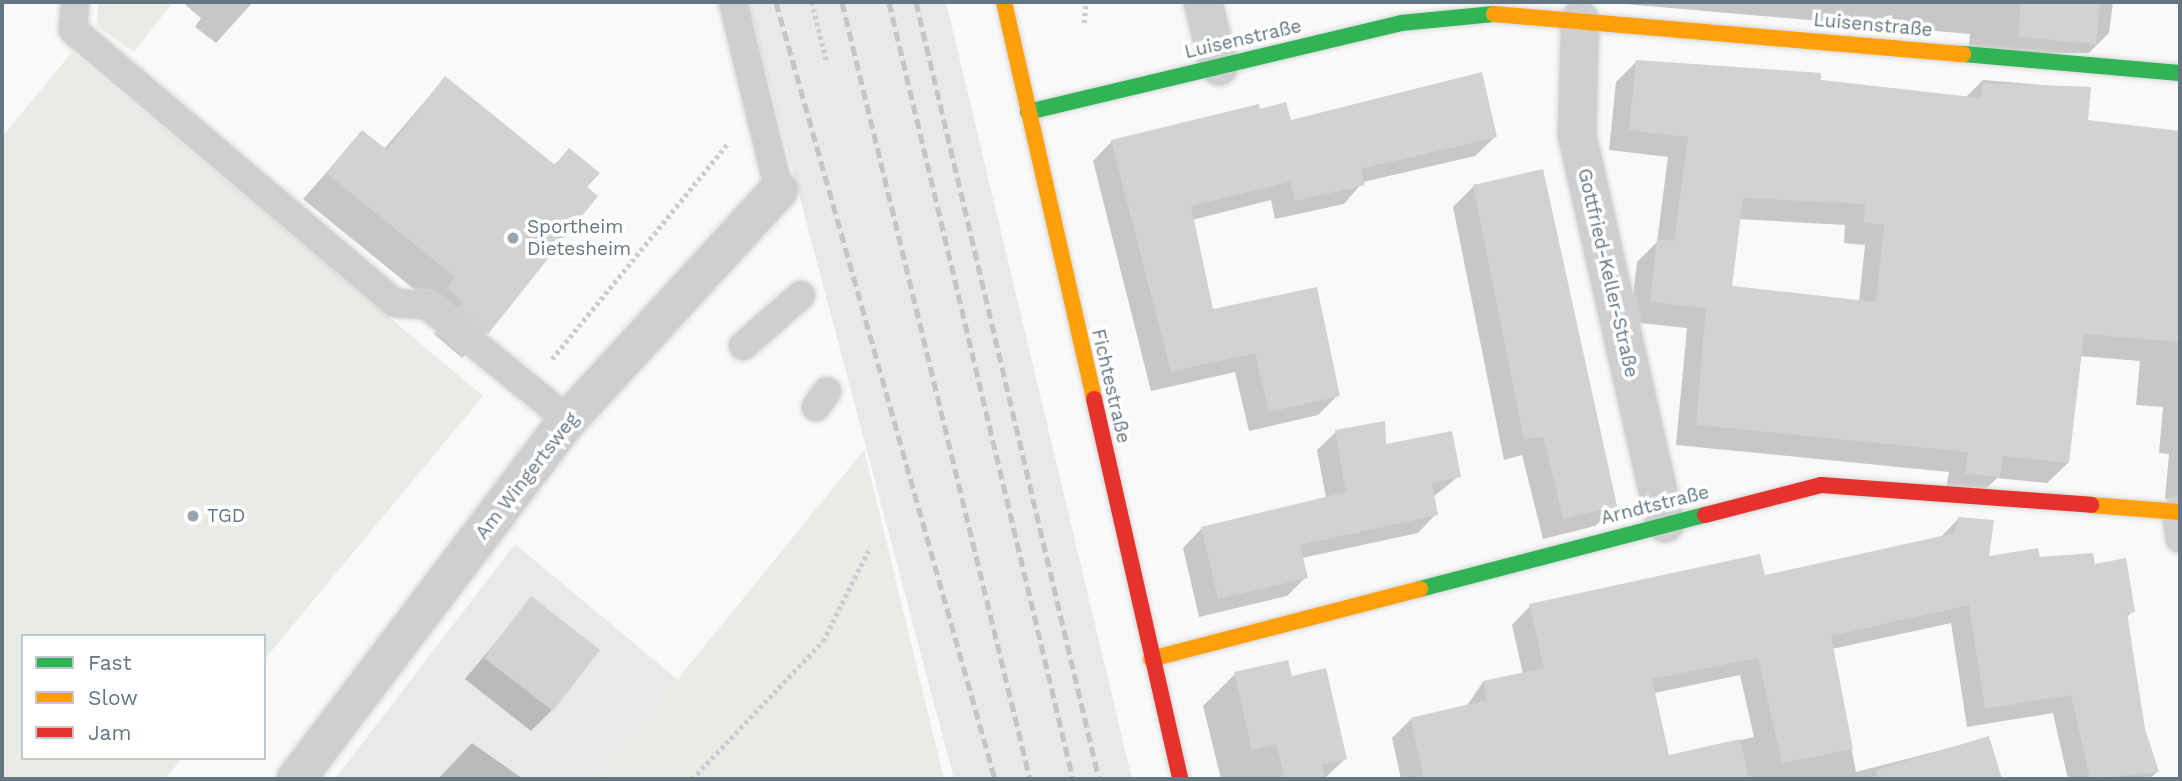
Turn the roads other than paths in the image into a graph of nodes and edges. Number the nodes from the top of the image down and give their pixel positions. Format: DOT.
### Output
graph roads {
  1 [pos="75,2"];
  2 [pos="733,2"];
  3 [pos="1004,2"];
  4 [pos="1203,2"];
  5 [pos="1580,20"];
  6 [pos="1219,66"];
  7 [pos="2180,73"];
  8 [pos="1028,112"];
  9 [pos="779,190"];
  10 [pos="801,295"];
  11 [pos="743,346"];
  12 [pos="568,419"];
  13 [pos="2179,521"];
  14 [pos="1665,523"];
  15 [pos="1151,659"];
  16 [pos="296,779"];
  17 [pos="1180,779"];
  1 -- 12 [label="lane"];
  2 -- 9 [label="lane"];
  3 -- 8 [label="street, Fichtestraße"];
  4 -- 6 [label="street"];
  5 -- 6 [label="street, Luisenstraße"];
  5 -- 7 [label="street, Luisenstraße"];
  5 -- 14 [label="street, Gottfried-Keller-Straße"];
  6 -- 8 [label="street, Luisenstraße"];
  8 -- 15 [label="street, Fichtestraße"];
  9 -- 12 [label="street, Am Wingertsweg"];
  10 -- 11 [label="lane"];
  12 -- 16 [label="street, Am Wingertsweg"];
  13 -- 14 [label="street, Arndtstraße"];
  14 -- 15 [label="street, Arndtstraße"];
  15 -- 17 [label="street, Fichtestraße"];
}
